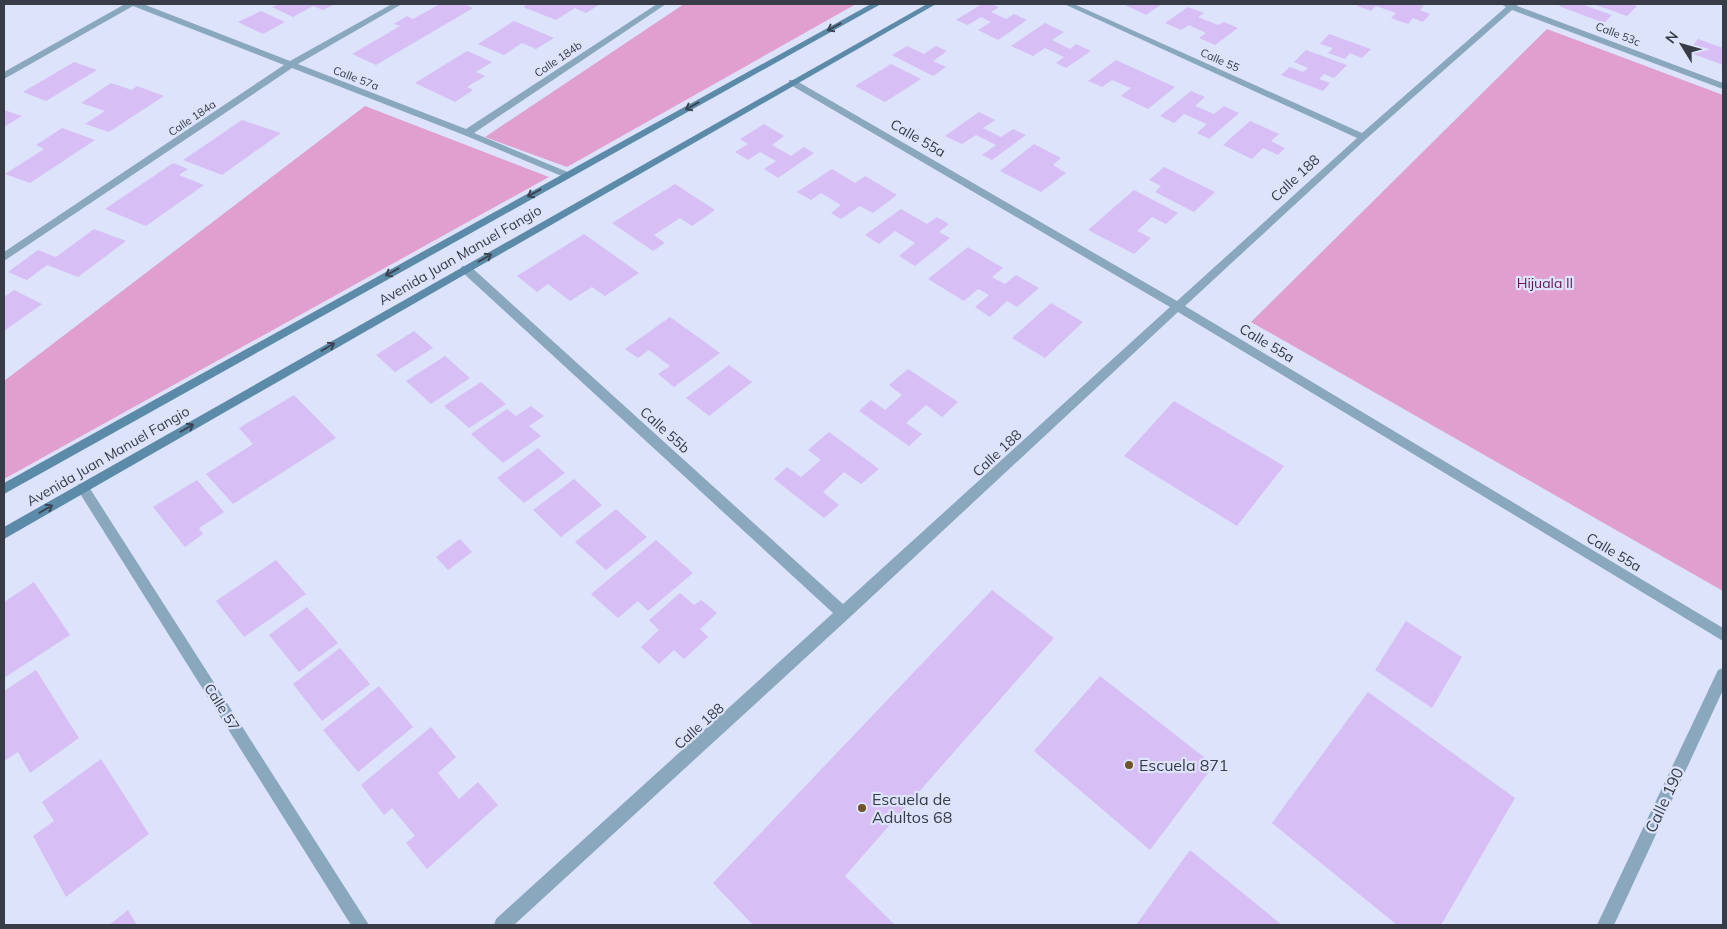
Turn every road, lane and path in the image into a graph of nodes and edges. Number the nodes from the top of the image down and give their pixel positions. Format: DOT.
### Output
graph roads {
  1 [pos="130,4"];
  2 [pos="136,4"];
  3 [pos="398,4"];
  4 [pos="662,4"];
  5 [pos="877,4"];
  6 [pos="932,4"];
  7 [pos="1068,4"];
  8 [pos="1510,5"];
  9 [pos="290,65"];
  10 [pos="4,76"];
  11 [pos="792,82"];
  12 [pos="1723,86"];
  13 [pos="468,134"];
  14 [pos="1363,137"];
  15 [pos="567,174"];
  16 [pos="4,258"];
  17 [pos="466,269"];
  18 [pos="1178,307"];
  19 [pos="83,488"];
  20 [pos="4,489"];
  21 [pos="4,533"];
  22 [pos="844,614"];
  23 [pos="1723,635"];
  24 [pos="1723,675"];
  25 [pos="361,925"];
  26 [pos="502,925"];
  27 [pos="1605,925"];
  1 -- 10 [label="street"];
  2 -- 9 [label="street, Calle 57a"];
  3 -- 9 [label="street, Calle 184a"];
  4 -- 13 [label="street, Calle 184b"];
  5 -- 15 [label="main road, Avenida Juan Manuel Fangio, one-way"];
  6 -- 11 [label="main road, Avenida Juan Manuel Fangio"];
  7 -- 14 [label="street, Calle 55"];
  8 -- 12 [label="street, Calle 53c"];
  8 -- 14 [label="street, Calle 188"];
  9 -- 13 [label="street, Calle 57a"];
  9 -- 16 [label="street, Calle 184a"];
  17 -- 11 [label="main road, Avenida Juan Manuel Fangio, one-way"];
  11 -- 18 [label="street, Calle 55a"];
  13 -- 15 [label="street, Calle 57a"];
  14 -- 18 [label="street, Calle 188"];
  15 -- 20 [label="main road, Avenida Juan Manuel Fangio, one-way"];
  19 -- 17 [label="main road, Avenida Juan Manuel Fangio, one-way"];
  17 -- 22 [label="street, Calle 55b"];
  18 -- 22 [label="street, Calle 188"];
  18 -- 23 [label="street, Calle 55a"];
  21 -- 19 [label="main road, Avenida Juan Manuel Fangio, one-way"];
  19 -- 25 [label="street, Calle 57"];
  22 -- 26 [label="street, Calle 188"];
  24 -- 27 [label="street, Calle 190"];
}
